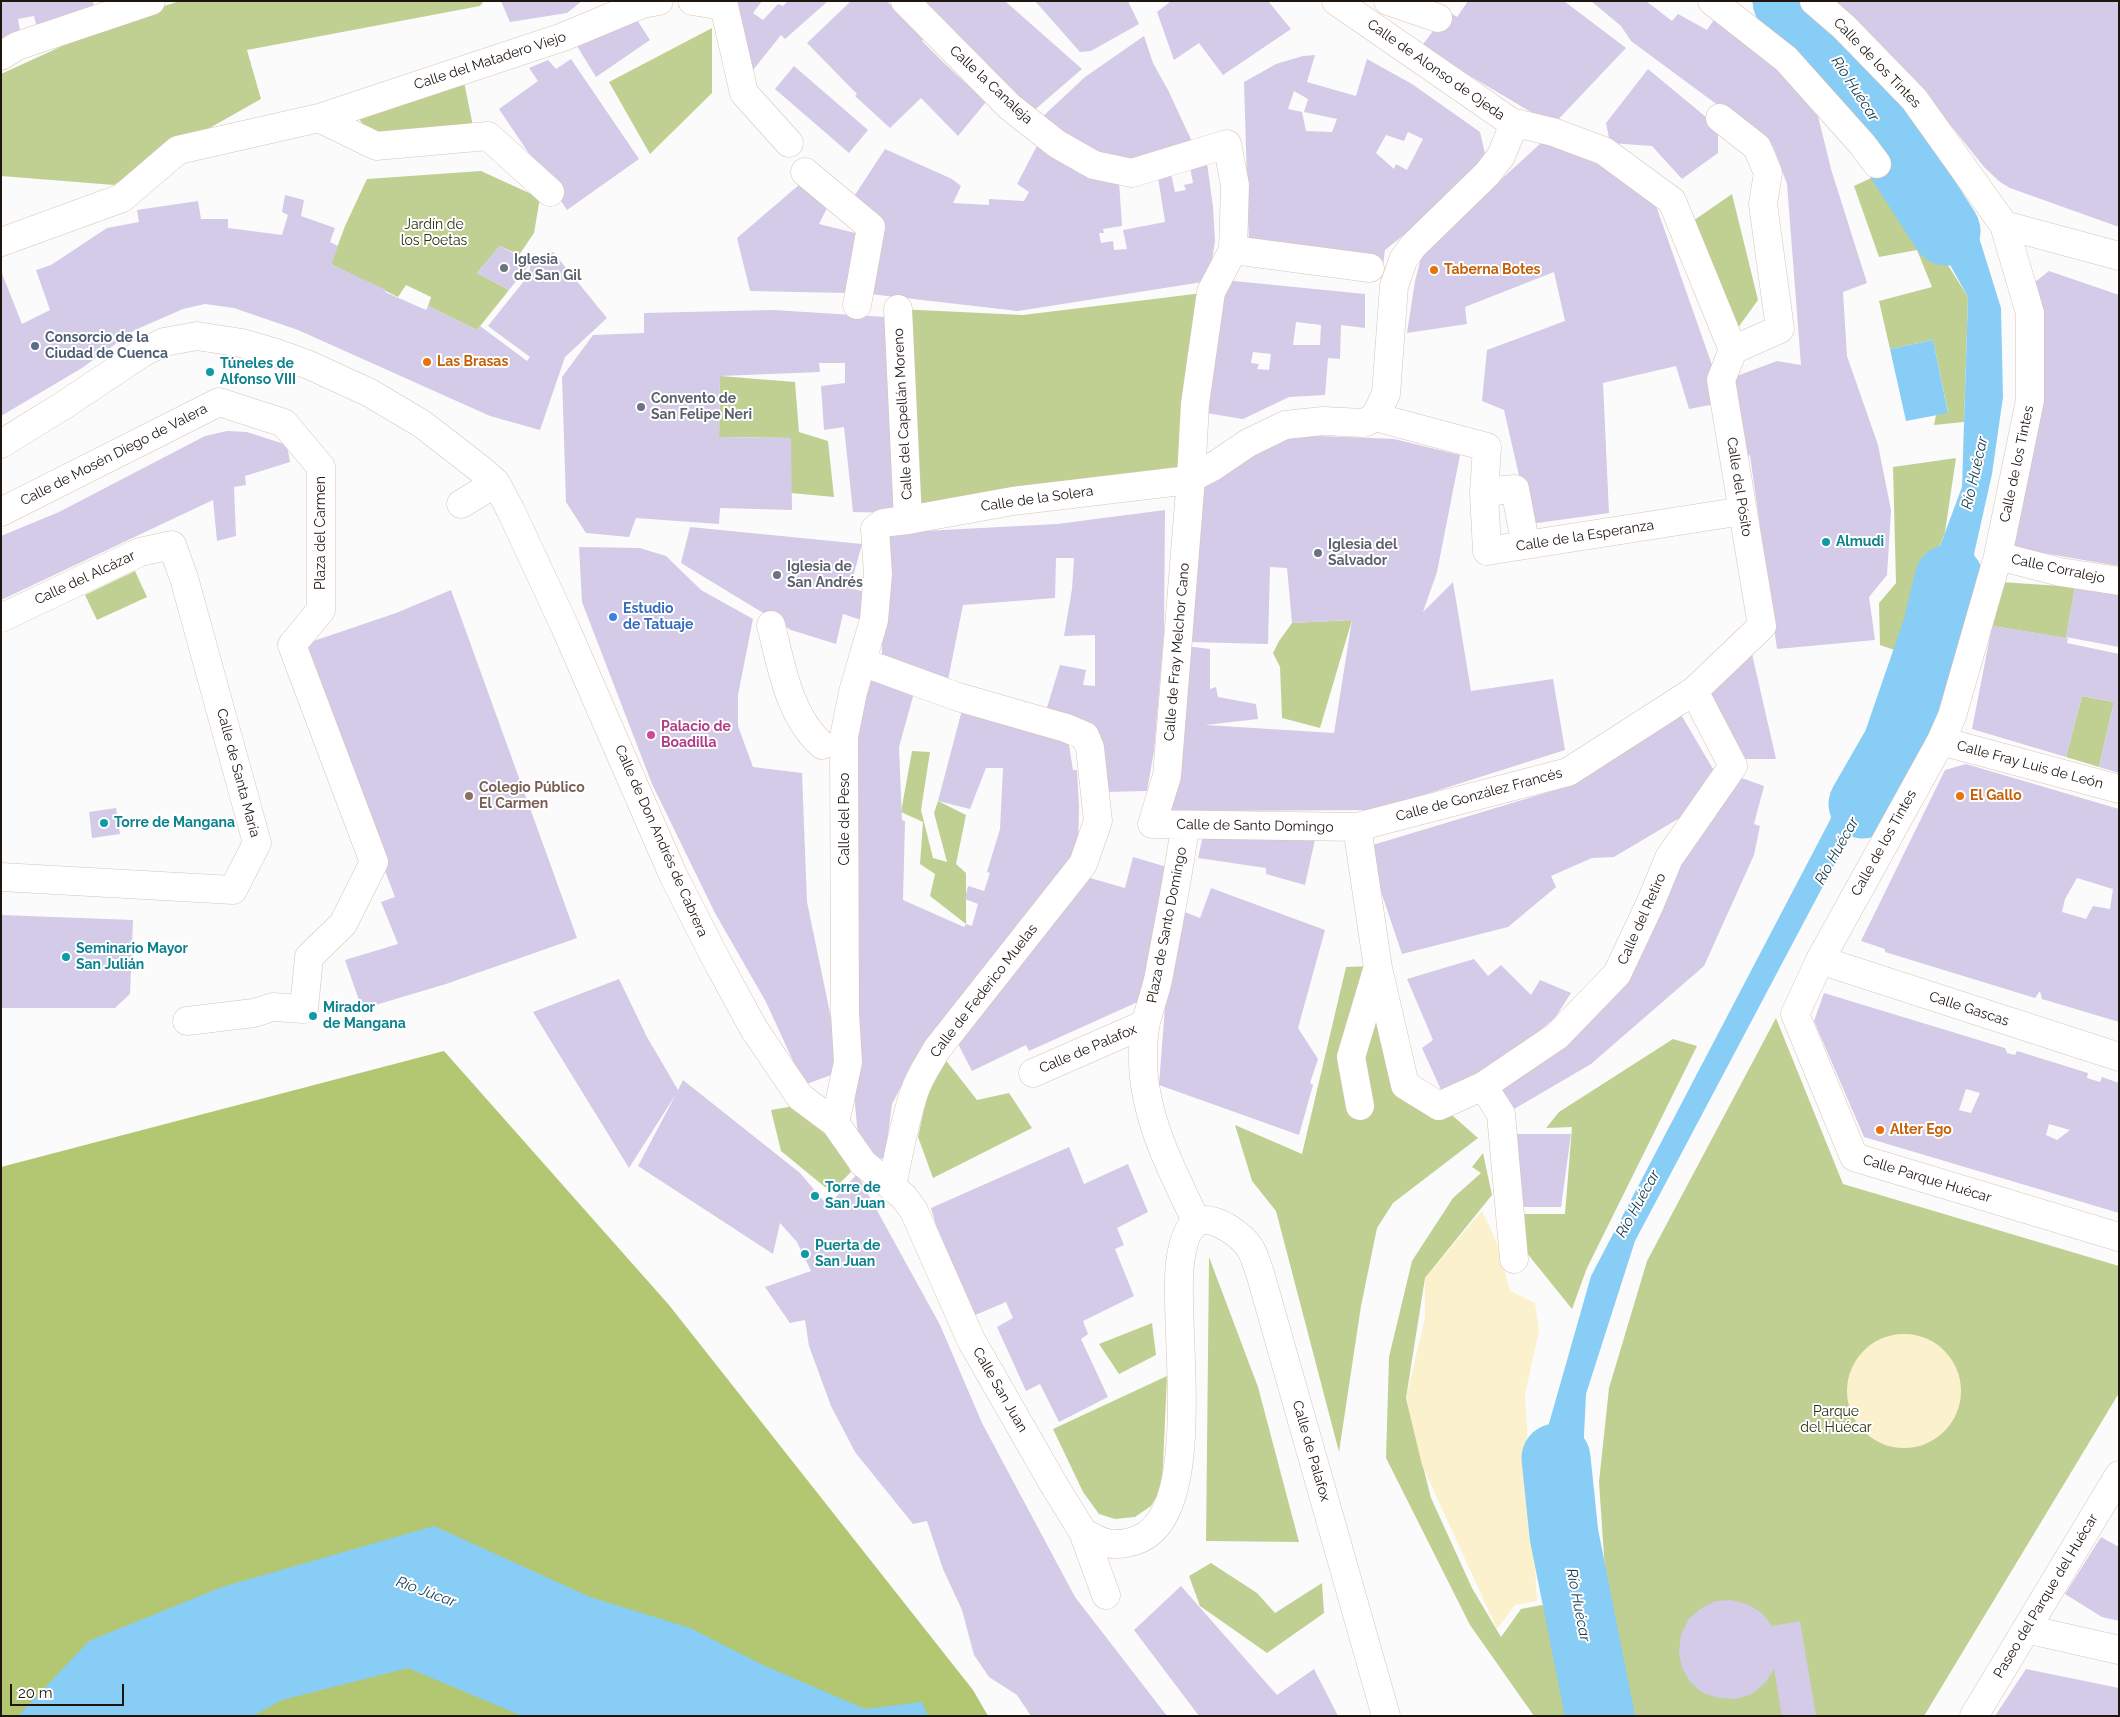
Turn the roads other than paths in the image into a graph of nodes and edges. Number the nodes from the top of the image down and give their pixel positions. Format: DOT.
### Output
graph roads {
  1 [pos="151,1"];
  2 [pos="608,1"];
  3 [pos="659,1"];
  4 [pos="692,1"];
  5 [pos="905,1"];
  6 [pos="1336,1"];
  7 [pos="1388,1"];
  8 [pos="1712,1"];
  9 [pos="1814,1"];
  10 [pos="722,3"];
  11 [pos="1438,18"];
  12 [pos="555,26"];
  13 [pos="1,56"];
  14 [pos="319,118"];
  15 [pos="1720,118"];
  16 [pos="1510,122"];
  17 [pos="789,143"];
  18 [pos="1877,164"];
  19 [pos="805,172"];
  20 [pos="550,192"];
  21 [pos="2004,226"];
  22 [pos="1,242"];
  23 [pos="1233,250"];
  24 [pos="2119,256"];
  25 [pos="1370,268"];
  26 [pos="857,305"];
  27 [pos="898,308"];
  28 [pos="1733,350"];
  29 [pos="1375,417"];
  30 [pos="284,423"];
  31 [pos="1,444"];
  32 [pos="1191,478"];
  33 [pos="496,483"];
  34 [pos="1484,492"];
  35 [pos="462,504"];
  36 [pos="1743,511"];
  37 [pos="1,512"];
  38 [pos="896,522"];
  39 [pos="1522,531"];
  40 [pos="172,545"];
  41 [pos="1998,556"];
  42 [pos="2119,581"];
  43 [pos="1,618"];
  44 [pos="771,625"];
  45 [pos="1762,626"];
  46 [pos="862,662"];
  47 [pos="1694,691"];
  48 [pos="1940,741"];
  49 [pos="822,745"];
  50 [pos="2119,789"];
  51 [pos="1152,824"];
  52 [pos="1185,825"];
  53 [pos="1357,827"];
  54 [pos="1,877"];
  55 [pos="1820,960"];
  56 [pos="1378,968"];
  57 [pos="187,1021"];
  58 [pos="1145,1024"];
  59 [pos="2119,1057"];
  60 [pos="1033,1073"];
  61 [pos="1483,1086"];
  62 [pos="1360,1106"];
  63 [pos="835,1123"];
  64 [pos="892,1187"];
  65 [pos="1196,1222"];
  66 [pos="2119,1238"];
  67 [pos="1514,1259"];
  68 [pos="2119,1475"];
  69 [pos="1083,1532"];
  70 [pos="1106,1595"];
  71 [pos="2026,1629"];
  72 [pos="2119,1650"];
  73 [pos="1386,1716"];
  74 [pos="1974,1716"];
  1 -- 13 [label="street"];
  2 -- 12 [label="street, Calle del Matadero Viejo"];
  3 -- 14 [label="street, Calle del Matadero Viejo"];
  4 -- 10 [label="street"];
  5 -- 23 [label="street, Calle la Canaleja"];
  6 -- 16 [label="street, Calle de Alonso de Ojeda"];
  7 -- 11 [label="street, Calle de Alonso de Ojeda"];
  8 -- 18 [label="street"];
  9 -- 21 [label="street, Calle de los Tintes"];
  10 -- 17 [label="street"];
  14 -- 20 [label="street"];
  14 -- 22 [label="street, Calle del Matadero Viejo"];
  15 -- 28 [label="street"];
  16 -- 28 [label="street"];
  16 -- 29 [label="street"];
  19 -- 26 [label="street"];
  21 -- 24 [label="street"];
  21 -- 41 [label="street, Calle de los Tintes"];
  23 -- 25 [label="street"];
  23 -- 32 [label="street, Calle de Fray Melchor Cano"];
  27 -- 38 [label="street, Calle del Capellán Moreno"];
  28 -- 36 [label="street, Calle del Pósito"];
  29 -- 32 [label="street, Calle de la Solera"];
  29 -- 34 [label="street, Calle de la Esperanza"];
  30 -- 37 [label="street, Calle de Mosén Diego de Valera"];
  30 -- 57 [label="street, Plaza del Carmen"];
  31 -- 33 [label="street"];
  32 -- 38 [label="street, Calle de la Solera"];
  32 -- 51 [label="street, Calle de Fray Melchor Cano"];
  33 -- 35 [label="street"];
  33 -- 63 [label="street, Calle de Don Andrés de Cabrera"];
  34 -- 36 [label="street, Calle de la Esperanza"];
  34 -- 39 [label="street, Calle de la Esperanza"];
  36 -- 45 [label="street, Calle del Pósito"];
  38 -- 46 [label="street, Calle del Peso"];
  40 -- 43 [label="street, Calle del Alcázar"];
  40 -- 54 [label="street, Calle de Santa María"];
  41 -- 42 [label="street, Calle Corralejo"];
  41 -- 48 [label="street, Calle de los Tintes"];
  44 -- 49 [label="street"];
  45 -- 47 [label="street, Calle de González Francés"];
  46 -- 63 [label="street, Calle del Peso"];
  46 -- 64 [label="street, Calle de Federico Muelas"];
  47 -- 53 [label="street, Calle de González Francés"];
  47 -- 61 [label="street, Calle del Retiro"];
  48 -- 50 [label="street, Calle Fray Luis de León"];
  48 -- 55 [label="street, Calle de los Tintes"];
  51 -- 52 [label="street, Calle de Santo Domingo"];
  52 -- 53 [label="street, Calle de Santo Domingo"];
  52 -- 58 [label="street, Plaza de Santo Domingo"];
  53 -- 56 [label="street, Calle del Retiro"];
  55 -- 59 [label="street, Calle Gascas"];
  55 -- 66 [label="street, Calle Parque Huécar"];
  56 -- 61 [label="street, Calle del Retiro"];
  56 -- 62 [label="street, Calle del Retiro"];
  58 -- 60 [label="street, Calle de Palafox"];
  58 -- 65 [label="street, Calle de Palafox"];
  61 -- 67 [label="street"];
  63 -- 64 [label="street, Calle de Don Andrés de Cabrera"];
  64 -- 69 [label="street, Calle San Juan"];
  65 -- 69 [label="street"];
  65 -- 73 [label="street, Calle de Palafox"];
  68 -- 71 [label="street, Paseo del Parque del Huécar"];
  69 -- 70 [label="street, Calle San Juan"];
  71 -- 72 [label="street"];
  71 -- 74 [label="street, Paseo del Parque del Huécar"];
}
